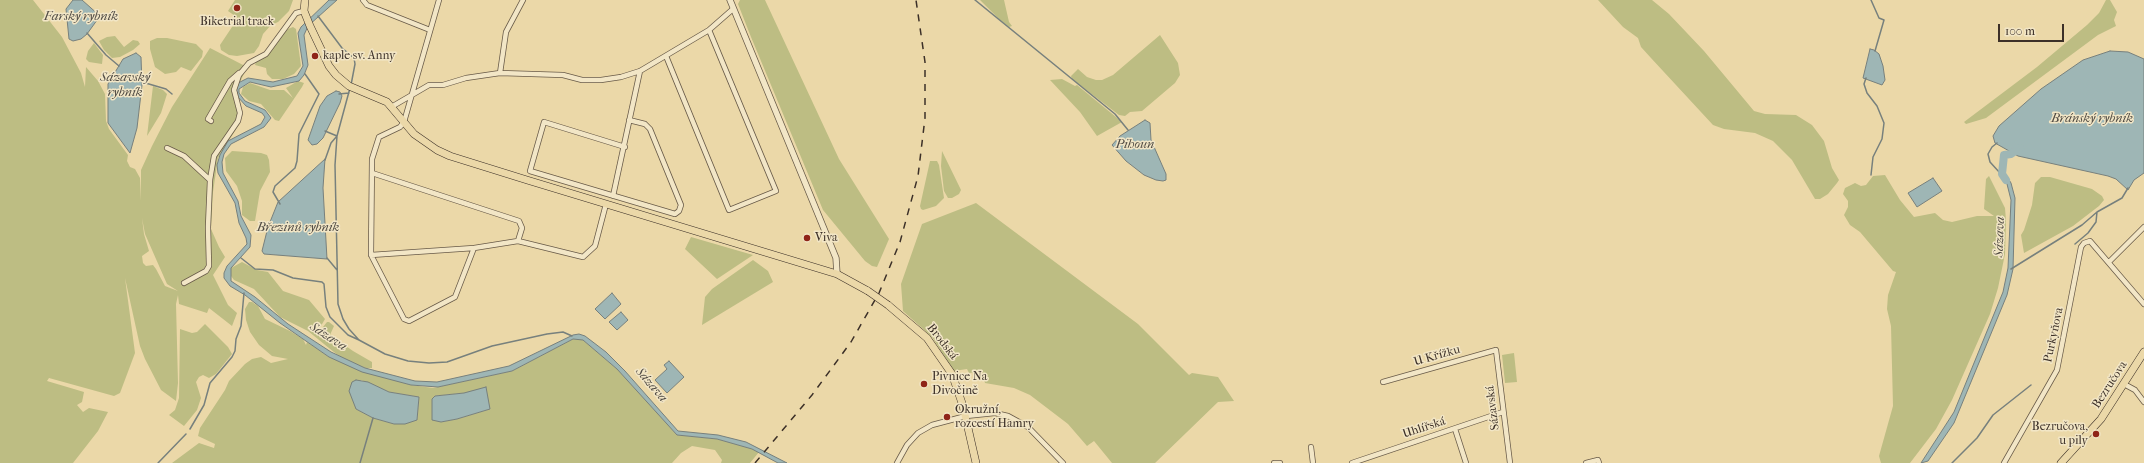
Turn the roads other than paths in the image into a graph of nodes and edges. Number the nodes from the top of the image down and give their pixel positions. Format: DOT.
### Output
graph roads {
  1 [pos="305,0"];
  2 [pos="363,0"];
  3 [pos="439,0"];
  4 [pos="523,0"];
  5 [pos="730,0"];
  6 [pos="733,9"];
  7 [pos="304,11"];
  8 [pos="430,30"];
  9 [pos="709,30"];
  10 [pos="666,56"];
  11 [pos="242,71"];
  12 [pos="640,71"];
  13 [pos="500,73"];
  14 [pos="409,99"];
  15 [pos="393,106"];
  16 [pos="629,120"];
  17 [pos="211,121"];
  18 [pos="404,122"];
  19 [pos="625,147"];
  20 [pos="167,148"];
  21 [pos="372,173"];
  22 [pos="210,180"];
  23 [pos="613,196"];
  24 [pos="606,204"];
  25 [pos="2144,227"];
  26 [pos="518,241"];
  27 [pos="474,248"];
  28 [pos="371,255"];
  29 [pos="2109,262"];
  30 [pos="837,274"];
  31 [pos="184,283"];
  32 [pos="2144,304"];
  33 [pos="1496,350"];
  34 [pos="2144,352"];
  35 [pos="1383,382"];
  36 [pos="2124,384"];
  37 [pos="2144,402"];
  38 [pos="1503,412"];
  39 [pos="966,416"];
  40 [pos="1455,429"];
  41 [pos="1311,447"];
  42 [pos="1599,462"];
  43 [pos="897,463"];
  44 [pos="976,463"];
  45 [pos="1063,463"];
  46 [pos="1274,463"];
  47 [pos="1280,463"];
  48 [pos="1313,463"];
  49 [pos="1352,463"];
  50 [pos="1466,463"];
  51 [pos="1510,463"];
  52 [pos="1586,463"];
  53 [pos="2004,463"];
  54 [pos="2061,463"];
  1 -- 7 [label="main road"];
  2 -- 8 [label="street"];
  3 -- 8 [label="street"];
  4 -- 13 [label="street"];
  5 -- 6 [label="street"];
  6 -- 9 [label="street"];
  6 -- 30 [label="street"];
  7 -- 11 [label="street"];
  7 -- 15 [label="main road"];
  8 -- 14 [label="street"];
  9 -- 10 [label="street"];
  9 -- 10 [label="street"];
  10 -- 12 [label="street"];
  11 -- 17 [label="street"];
  11 -- 22 [label="street"];
  12 -- 13 [label="street"];
  12 -- 16 [label="street"];
  13 -- 14 [label="street"];
  14 -- 15 [label="street"];
  14 -- 18 [label="street"];
  15 -- 18 [label="main road, Brodská"];
  16 -- 19 [label="street"];
  16 -- 23 [label="street"];
  18 -- 21 [label="street"];
  18 -- 24 [label="main road, Brodská"];
  19 -- 23 [label="street"];
  19 -- 23 [label="street"];
  20 -- 22 [label="street"];
  21 -- 26 [label="street"];
  21 -- 28 [label="street"];
  22 -- 31 [label="street"];
  24 -- 26 [label="street"];
  24 -- 30 [label="main road, Brodská"];
  25 -- 29 [label="street"];
  26 -- 27 [label="street"];
  27 -- 28 [label="street"];
  27 -- 28 [label="street"];
  29 -- 32 [label="street"];
  29 -- 53 [label="street, Purkyňova"];
  30 -- 39 [label="main road, Brodská, bridge"];
  33 -- 35 [label="street, U Křížku"];
  33 -- 38 [label="street, Sázavská"];
  34 -- 36 [label="main road, Bezručova"];
  36 -- 37 [label="street"];
  36 -- 54 [label="main road, Bezručova"];
  38 -- 40 [label="street, Uhlířská"];
  38 -- 51 [label="street, Sázavská"];
  39 -- 43 [label="street"];
  39 -- 44 [label="main road, Brodská"];
  39 -- 45 [label="street"];
  40 -- 49 [label="street, Uhlířská"];
  40 -- 50 [label="street"];
  41 -- 48 [label="street"];
  42 -- 52 [label="street"];
  46 -- 47 [label="street"];
}
